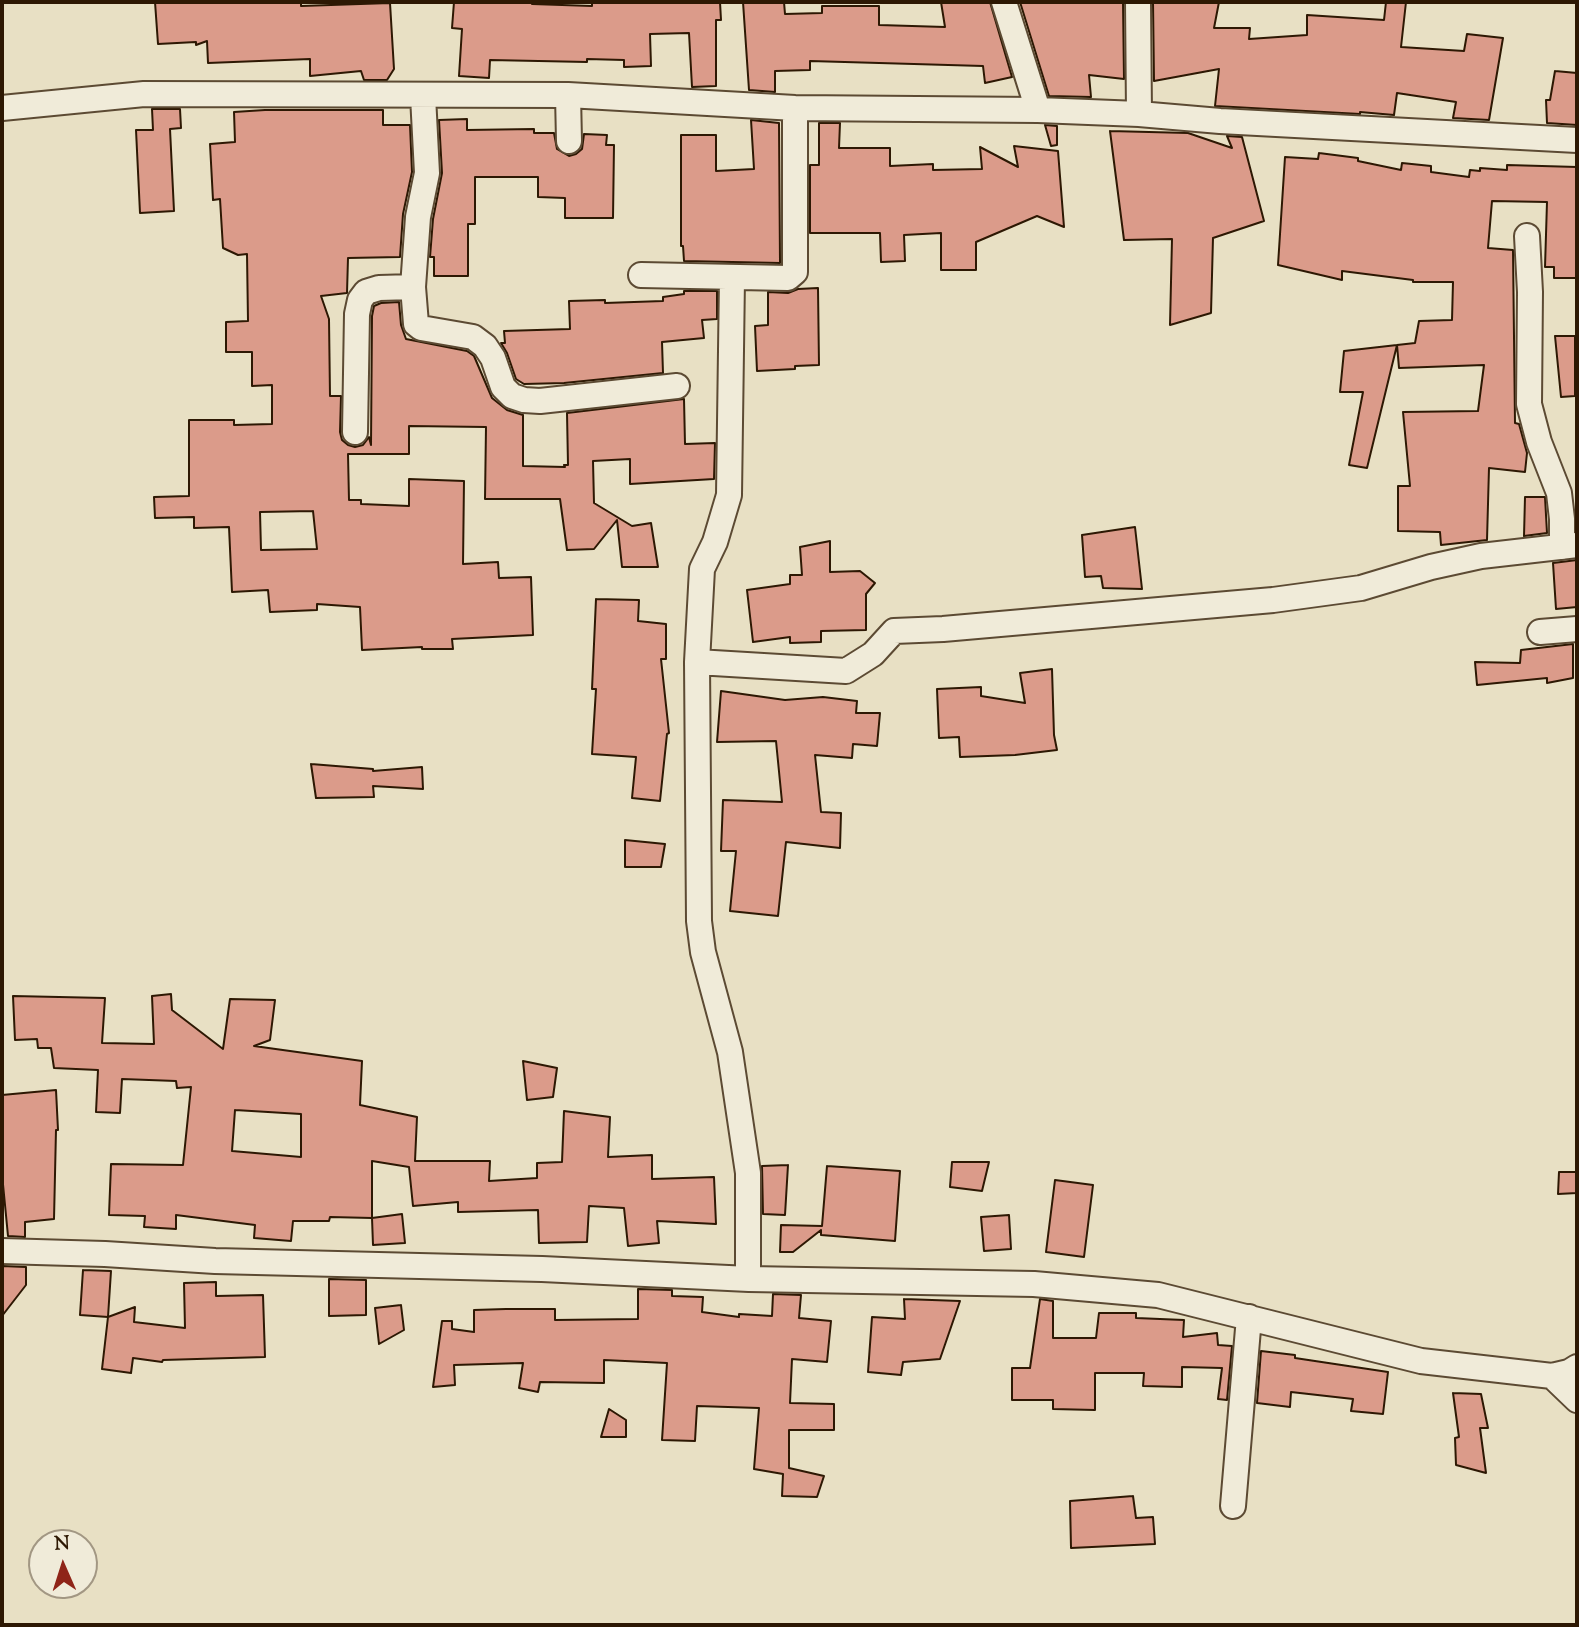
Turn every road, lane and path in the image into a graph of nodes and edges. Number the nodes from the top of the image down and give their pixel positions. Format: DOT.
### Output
graph roads {
  1 [pos="1004,2"];
  2 [pos="1138,2"];
  3 [pos="568,95"];
  4 [pos="423,96"];
  5 [pos="2,108"];
  6 [pos="795,108"];
  7 [pos="1038,110"];
  8 [pos="1139,114"];
  9 [pos="1577,140"];
  10 [pos="569,141"];
  11 [pos="1527,236"];
  12 [pos="641,275"];
  13 [pos="732,278"];
  14 [pos="413,288"];
  15 [pos="677,386"];
  16 [pos="355,432"];
  17 [pos="1569,546"];
  18 [pos="1577,629"];
  19 [pos="1540,632"];
  20 [pos="697,662"];
  21 [pos="2,1251"];
  22 [pos="748,1279"];
  23 [pos="1249,1317"];
  24 [pos="1577,1367"];
  25 [pos="1552,1376"];
  26 [pos="1577,1400"];
  27 [pos="1233,1506"];
  1 -- 7 [label="street"];
  2 -- 8 [label="street"];
  3 -- 4 [label="street"];
  3 -- 6 [label="street"];
  3 -- 10 [label="street"];
  4 -- 5 [label="street"];
  4 -- 14 [label="street"];
  6 -- 7 [label="street"];
  6 -- 13 [label="street"];
  7 -- 8 [label="street"];
  8 -- 9 [label="street"];
  11 -- 17 [label="street"];
  12 -- 13 [label="street"];
  13 -- 20 [label="street"];
  14 -- 15 [label="street"];
  14 -- 16 [label="street"];
  17 -- 20 [label="street"];
  18 -- 19 [label="street"];
  20 -- 22 [label="street"];
  21 -- 22 [label="street"];
  22 -- 23 [label="street"];
  23 -- 25 [label="street"];
  23 -- 27 [label="street"];
  24 -- 25 [label="street"];
  25 -- 26 [label="street"];
}
